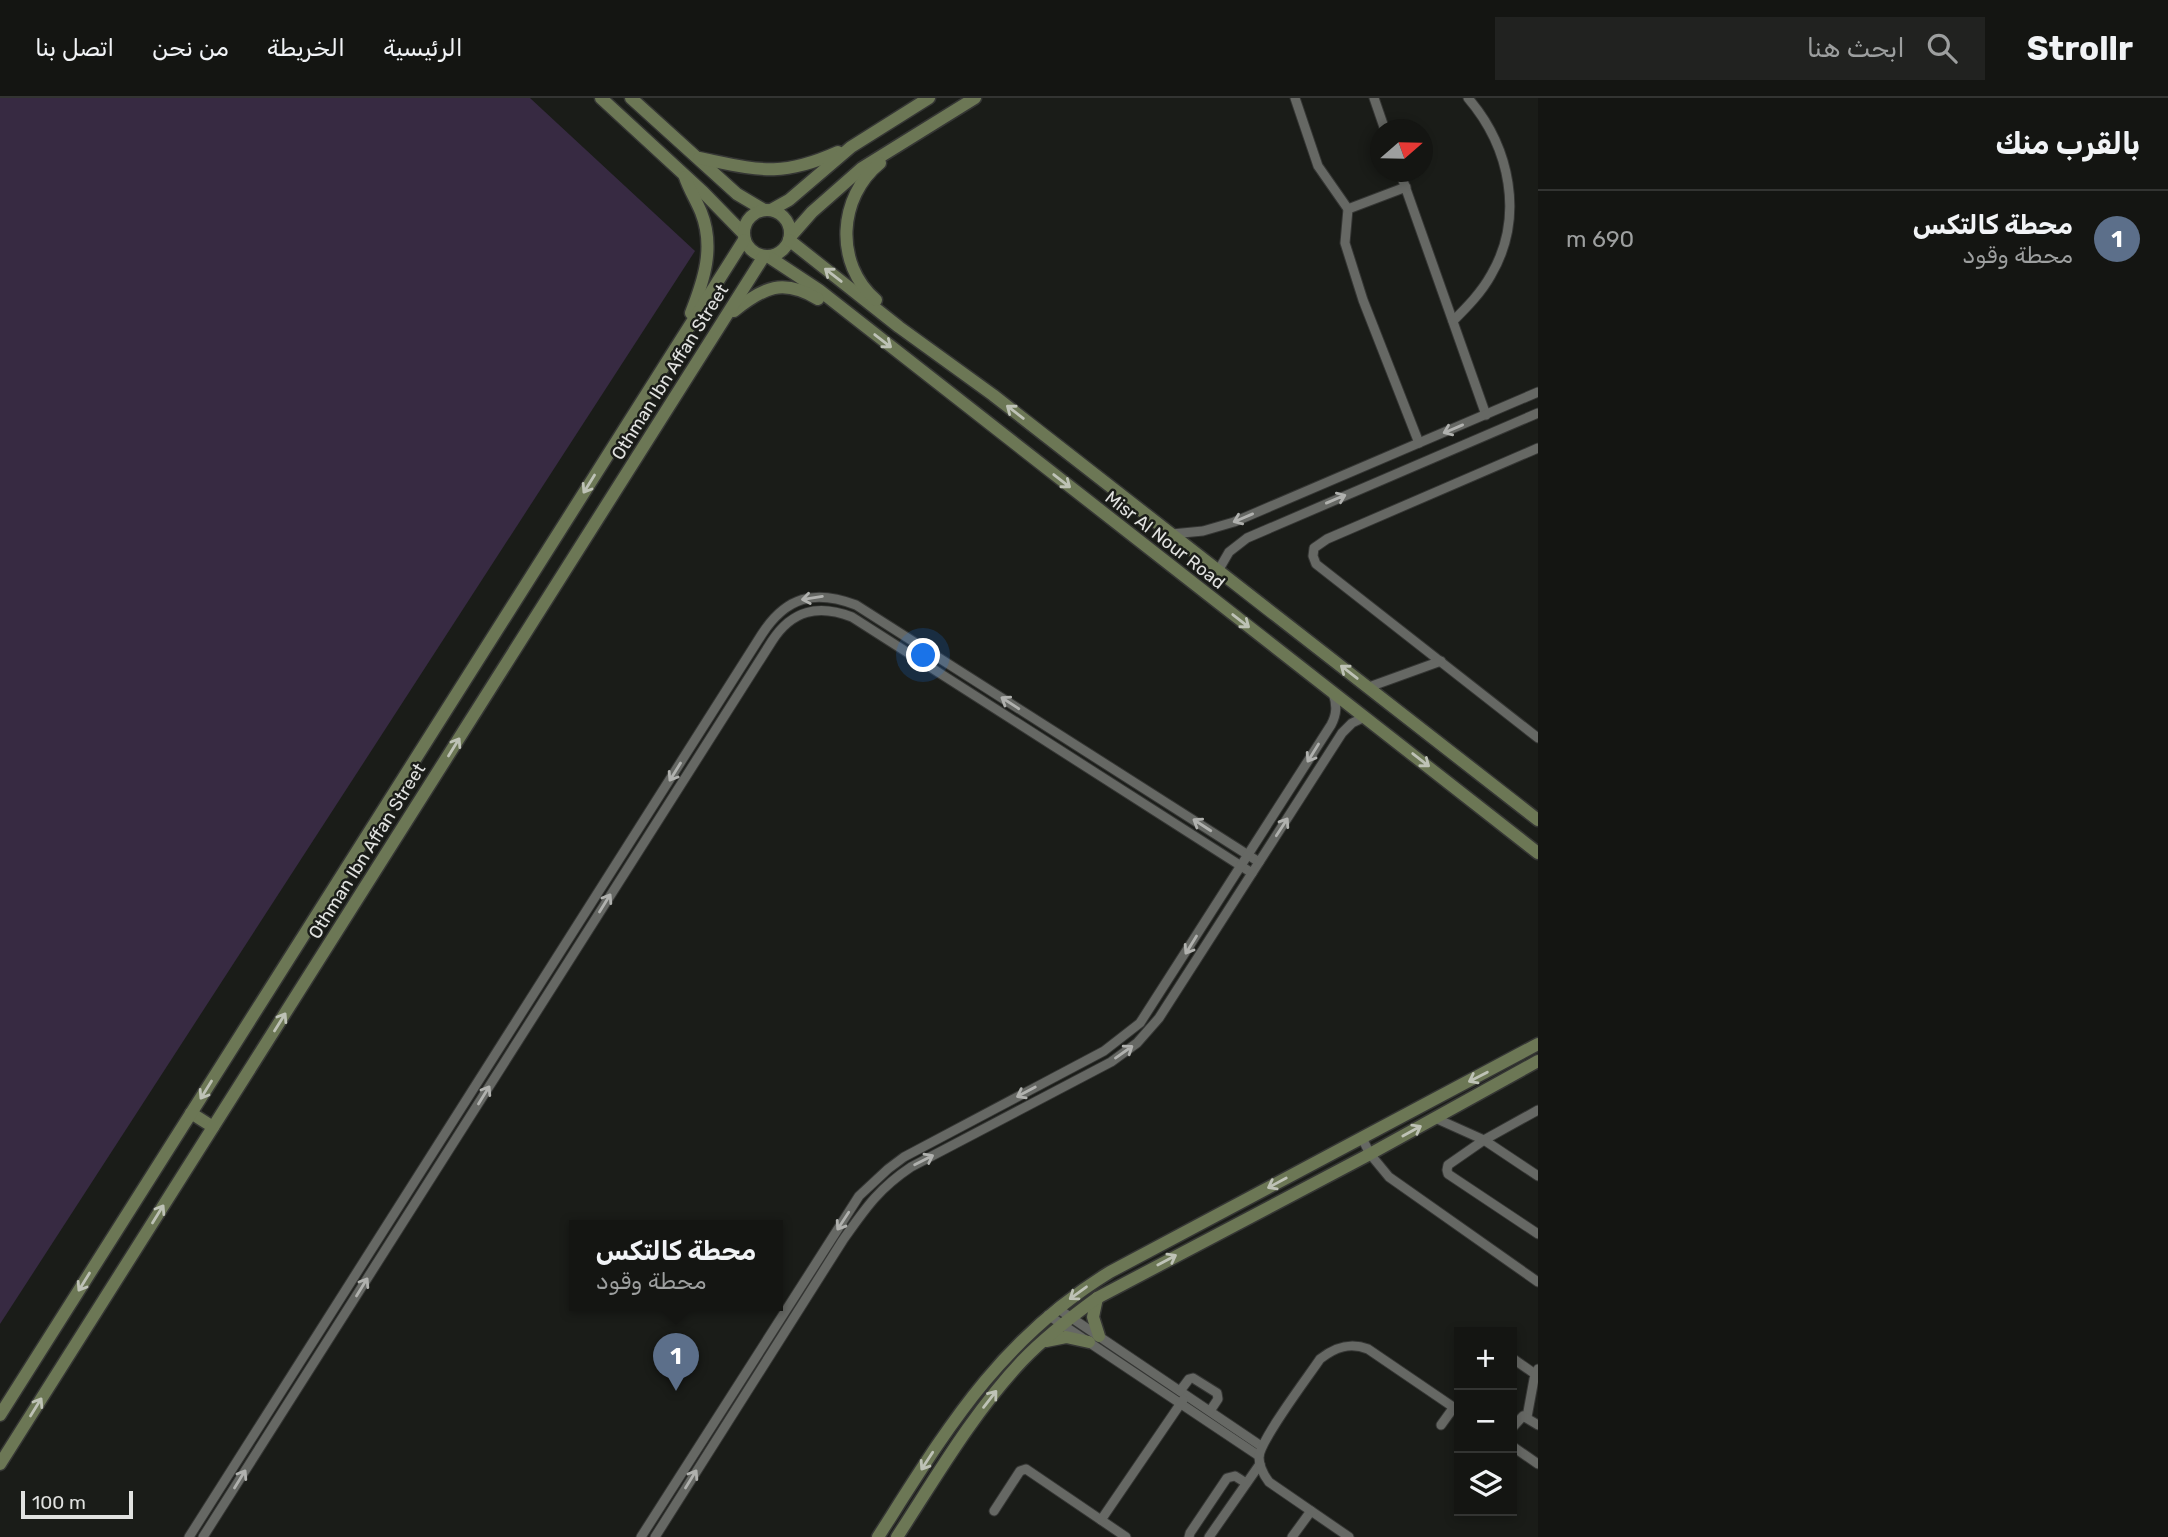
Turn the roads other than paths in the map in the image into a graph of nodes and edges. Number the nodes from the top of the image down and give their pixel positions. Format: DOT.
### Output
graph roads {
  1 [pos="601,98"];
  2 [pos="631,98"];
  3 [pos="929,98"];
  4 [pos="975,98"];
  5 [pos="1295,98"];
  6 [pos="1374,98"];
  7 [pos="1468,98"];
  8 [pos="1381,119"];
  9 [pos="903,141"];
  10 [pos="851,147"];
  11 [pos="698,157"];
  12 [pos="683,174"];
  13 [pos="1403,182"];
  14 [pos="1405,187"];
  15 [pos="1348,209"];
  16 [pos="768,210"];
  17 [pos="744,237"];
  18 [pos="789,238"];
  19 [pos="766,257"];
  20 [pos="725,317"];
  21 [pos="1453,321"];
  22 [pos="861,324"];
  23 [pos="899,327"];
  24 [pos="681,339"];
  25 [pos="1538,385"];
  26 [pos="1538,393"];
  27 [pos="993,395"];
  28 [pos="1538,413"];
  29 [pos="976,414"];
  30 [pos="1486,415"];
  31 [pos="1419,443"];
  32 [pos="1538,448"];
  33 [pos="1172,534"];
  34 [pos="1218,571"];
  35 [pos="1441,661"];
  36 [pos="1369,687"];
  37 [pos="1332,691"];
  38 [pos="1365,717"];
  39 [pos="1538,738"];
  40 [pos="1538,820"];
  41 [pos="1538,853"];
  42 [pos="1248,855"];
  43 [pos="1259,862"];
  44 [pos="1241,866"];
  45 [pos="1252,873"];
  46 [pos="1538,1044"];
  47 [pos="1538,1061"];
  48 [pos="191,1113"];
  49 [pos="1536,1113"];
  50 [pos="1435,1118"];
  51 [pos="213,1127"];
  52 [pos="1362,1138"];
  53 [pos="1485,1140"];
  54 [pos="1370,1154"];
  55 [pos="1538,1176"];
  56 [pos="1538,1234"];
  57 [pos="1538,1282"];
  58 [pos="1097,1298"];
  59 [pos="1053,1311"];
  60 [pos="1067,1321"];
  61 [pos="1094,1339"];
  62 [pos="1042,1342"];
  63 [pos="1517,1361"];
  64 [pos="1536,1371"];
  65 [pos="1182,1397"];
  66 [pos="1454,1407"];
  67 [pos="1210,1411"];
  68 [pos="1454,1412"];
  69 [pos="0,1415"];
  70 [pos="1527,1416"];
  71 [pos="1517,1421"];
  72 [pos="1441,1425"];
  73 [pos="1538,1425"];
  74 [pos="1517,1449"];
  75 [pos="1260,1455"];
  76 [pos="0,1464"];
  77 [pos="1538,1464"];
  78 [pos="1246,1483"];
  79 [pos="994,1511"];
  80 [pos="1311,1511"];
  81 [pos="1101,1520"];
  82 [pos="189,1537"];
  83 [pos="203,1537"];
  84 [pos="641,1537"];
  85 [pos="655,1537"];
  86 [pos="878,1537"];
  87 [pos="897,1537"];
  88 [pos="1126,1537"];
  89 [pos="1189,1537"];
  90 [pos="1209,1537"];
  91 [pos="1292,1537"];
  92 [pos="1349,1537"];
  1 -- 12 [label="street"];
  2 -- 11 [label="street"];
  3 -- 10 [label="street"];
  4 -- 9 [label="street"];
  5 -- 15 [label="street"];
  6 -- 8 [label="street"];
  7 -- 21 [label="street"];
  9 -- 18 [label="street"];
  9 -- 23 [label="street"];
  10 -- 11 [label="street"];
  10 -- 16 [label="street"];
  11 -- 16 [label="street"];
  12 -- 17 [label="street"];
  12 -- 24 [label="street"];
  13 -- 14 [label="street"];
  14 -- 15 [label="street"];
  14 -- 21 [label="street"];
  15 -- 31 [label="street"];
  16 -- 17 [label="street"];
  16 -- 18 [label="street"];
  17 -- 19 [label="street"];
  17 -- 24 [label="street, Othman Ibn Affan Street"];
  18 -- 19 [label="street"];
  23 -- 18 [label="street, Misr Al Nour Road, one-way"];
  19 -- 20 [label="street, Othman Ibn Affan Street"];
  19 -- 22 [label="street, Misr Al Nour Road"];
  20 -- 22 [label="street"];
  51 -- 20 [label="street, Othman Ibn Affan Street, one-way"];
  21 -- 30 [label="street"];
  22 -- 29 [label="street, Misr Al Nour Road, one-way"];
  23 -- 27 [label="street, Misr Al Nour Road"];
  24 -- 48 [label="street, Othman Ibn Affan Street, one-way"];
  25 -- 26 [label="street"];
  26 -- 30 [label="street"];
  27 -- 29 [label="street"];
  33 -- 27 [label="street, Misr Al Nour Road, one-way"];
  34 -- 28 [label="street, one-way"];
  29 -- 37 [label="street, Misr Al Nour Road, one-way"];
  30 -- 31 [label="street, one-way"];
  31 -- 33 [label="street, one-way"];
  32 -- 35 [label="street"];
  33 -- 34 [label="street, Misr Al Nour Road"];
  36 -- 34 [label="street, Misr Al Nour Road, one-way"];
  35 -- 36 [label="street"];
  35 -- 39 [label="street"];
  36 -- 40 [label="street, Misr Al Nour Road"];
  37 -- 38 [label="street, Misr Al Nour Road"];
  37 -- 42 [label="street, one-way"];
  38 -- 41 [label="street, Misr Al Nour Road, one-way"];
  43 -- 38 [label="street, one-way"];
  42 -- 43 [label="street"];
  42 -- 44 [label="street"];
  42 -- 82 [label="street, one-way"];
  43 -- 45 [label="street"];
  44 -- 45 [label="street"];
  83 -- 44 [label="street, one-way"];
  44 -- 84 [label="street, one-way"];
  85 -- 45 [label="street, one-way"];
  46 -- 52 [label="street, one-way"];
  47 -- 50 [label="street"];
  48 -- 51 [label="street"];
  48 -- 69 [label="street, Othman Ibn Affan Street, one-way"];
  49 -- 53 [label="street"];
  50 -- 53 [label="street"];
  54 -- 50 [label="street, one-way"];
  76 -- 51 [label="street, Othman Ibn Affan Street, one-way"];
  52 -- 54 [label="street"];
  52 -- 59 [label="street, one-way"];
  53 -- 55 [label="street"];
  53 -- 56 [label="street"];
  54 -- 57 [label="street"];
  58 -- 54 [label="street, one-way"];
  58 -- 60 [label="street"];
  58 -- 61 [label="street"];
  59 -- 60 [label="street"];
  59 -- 86 [label="street, one-way"];
  60 -- 61 [label="street"];
  60 -- 62 [label="street"];
  61 -- 62 [label="street"];
  61 -- 65 [label="street"];
  87 -- 62 [label="street, one-way"];
  63 -- 64 [label="street"];
  64 -- 70 [label="street"];
  65 -- 67 [label="street"];
  65 -- 67 [label="street"];
  65 -- 75 [label="street"];
  65 -- 81 [label="street"];
  66 -- 75 [label="street"];
  67 -- 75 [label="street"];
  68 -- 72 [label="street"];
  70 -- 71 [label="street"];
  70 -- 73 [label="street"];
  74 -- 77 [label="street"];
  75 -- 78 [label="street"];
  75 -- 80 [label="street"];
  78 -- 89 [label="street"];
  78 -- 90 [label="street"];
  79 -- 81 [label="street"];
  80 -- 91 [label="street"];
  80 -- 92 [label="street"];
  81 -- 88 [label="street"];
}
